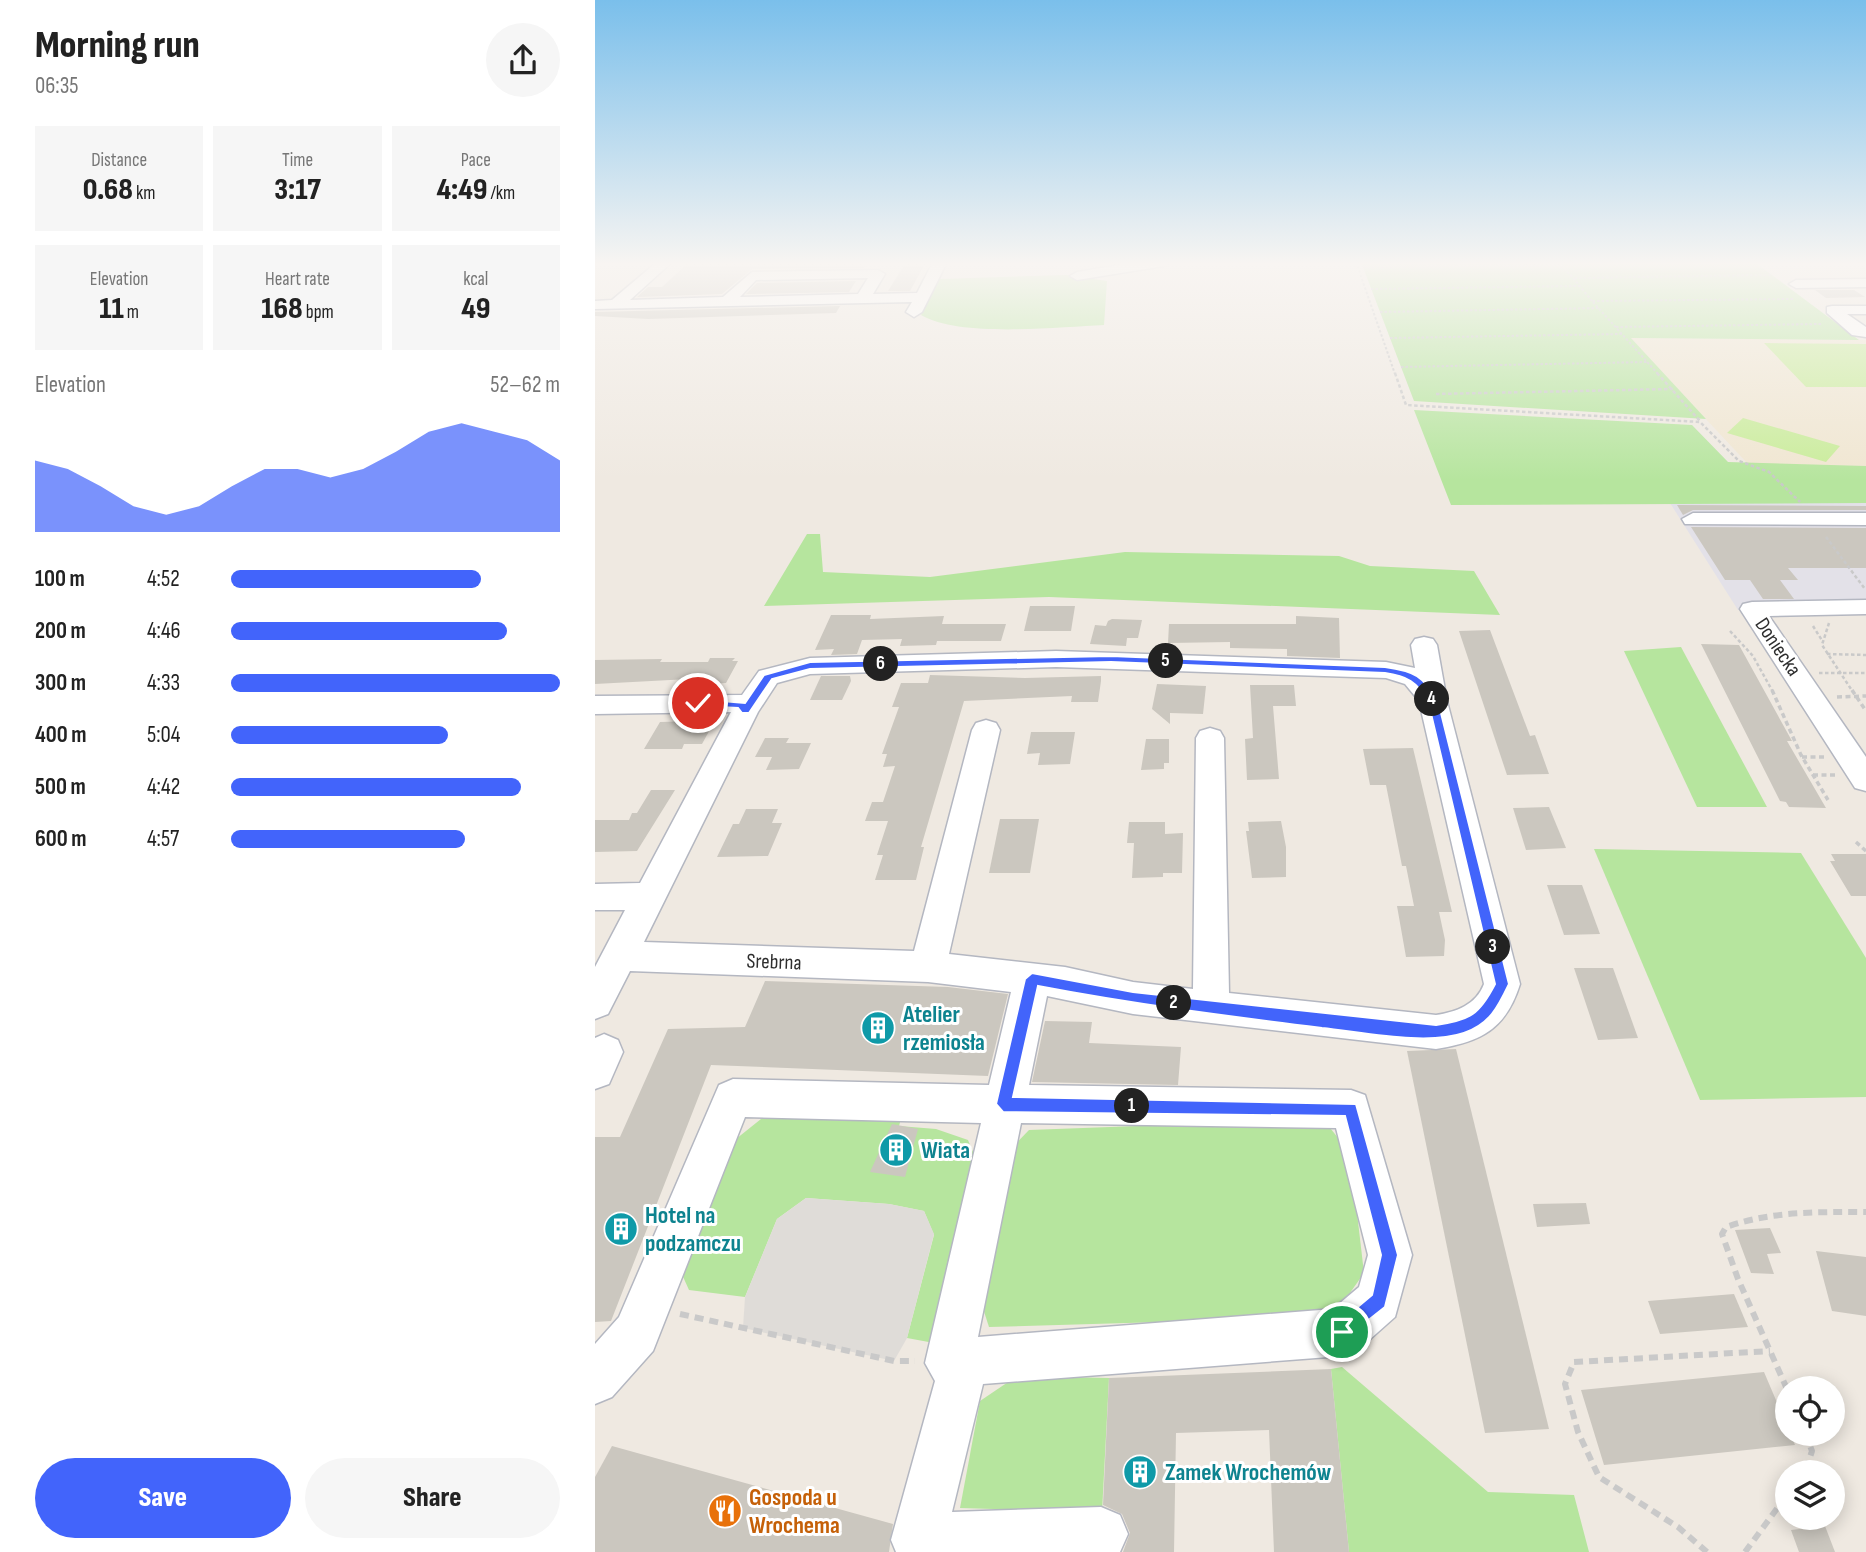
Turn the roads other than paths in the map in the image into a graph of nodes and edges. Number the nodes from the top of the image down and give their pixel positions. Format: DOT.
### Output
graph roads {
  1 [pos="1693,519"];
  2 [pos="1866,519"];
  3 [pos="1866,607"];
  4 [pos="1424,645"];
  5 [pos="1433,701"];
  6 [pos="595,705"];
  7 [pos="745,711"];
  8 [pos="986,730"];
  9 [pos="1210,738"];
  10 [pos="1866,780"];
  11 [pos="651,896"];
  12 [pos="595,897"];
  13 [pos="620,956"];
  14 [pos="928,967"];
  15 [pos="1032,979"];
  16 [pos="595,1003"];
  17 [pos="1211,1007"];
  18 [pos="1003,1104"];
  19 [pos="957,1362"];
  20 [pos="595,1380"];
  21 [pos="1101,1534"];
  22 [pos="916,1546"];
  1 -- 2 [label="street"];
  3 -- 10 [label="street, Doniecka"];
  4 -- 5 [label="street, Srebrna"];
  5 -- 7 [label="street, Srebrna"];
  5 -- 17 [label="street, Srebrna"];
  6 -- 7 [label="street"];
  7 -- 11 [label="street, Srebrna"];
  8 -- 14 [label="street"];
  9 -- 17 [label="street"];
  11 -- 12 [label="street"];
  11 -- 13 [label="street, Srebrna"];
  13 -- 14 [label="street, Srebrna"];
  13 -- 16 [label="street, Srebrna"];
  14 -- 15 [label="street, Srebrna"];
  15 -- 17 [label="street, Srebrna"];
  15 -- 18 [label="street"];
  18 -- 19 [label="street"];
  18 -- 19 [label="street"];
  18 -- 20 [label="street"];
  19 -- 22 [label="street"];
  21 -- 22 [label="street"];
}
